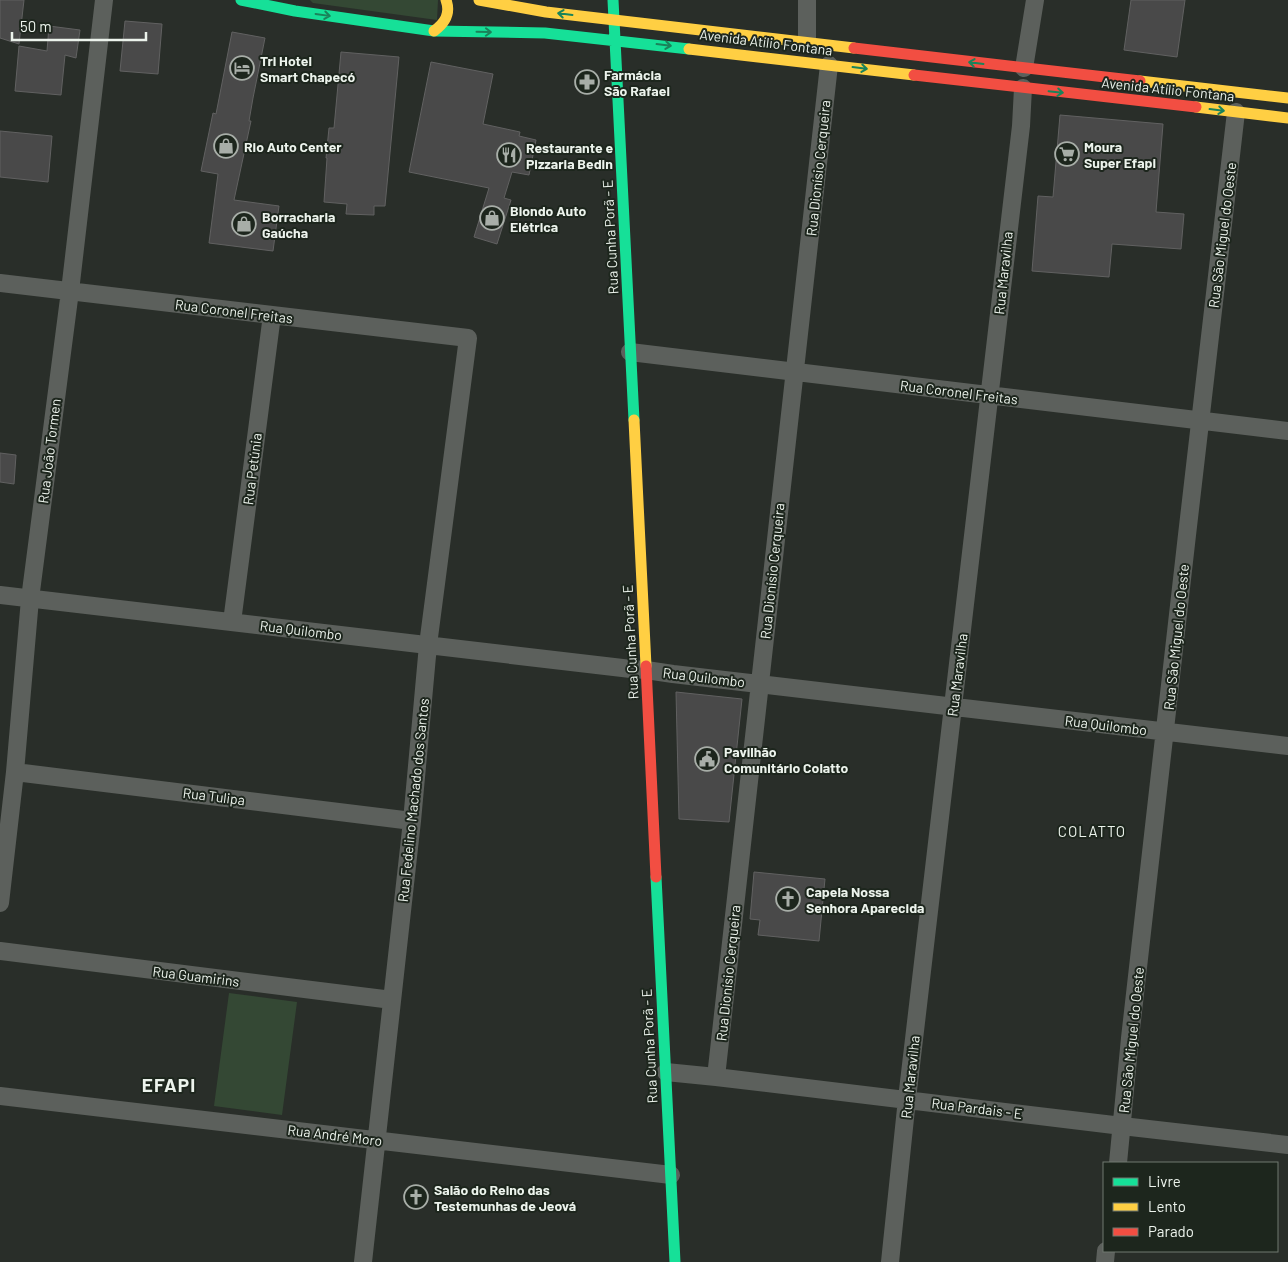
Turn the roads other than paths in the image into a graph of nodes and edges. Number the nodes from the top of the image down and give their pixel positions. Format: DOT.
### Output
graph roads {
  1 [pos="104,0"];
  2 [pos="241,0"];
  3 [pos="446,0"];
  4 [pos="479,0"];
  5 [pos="614,0"];
  6 [pos="807,0"];
  7 [pos="1035,0"];
  8 [pos="293,6"];
  9 [pos="614,20"];
  10 [pos="434,31"];
  11 [pos="615,40"];
  12 [pos="807,43"];
  13 [pos="829,64"];
  14 [pos="1024,68"];
  15 [pos="1024,88"];
  16 [pos="1288,98"];
  17 [pos="1236,112"];
  18 [pos="1288,118"];
  19 [pos="0,283"];
  20 [pos="70,291"];
  21 [pos="272,315"];
  22 [pos="468,338"];
  23 [pos="630,352"];
  24 [pos="794,372"];
  25 [pos="989,396"];
  26 [pos="1201,420"];
  27 [pos="1288,431"];
  28 [pos="0,595"];
  29 [pos="30,599"];
  30 [pos="232,622"];
  31 [pos="428,645"];
  32 [pos="646,670"];
  33 [pos="760,684"];
  34 [pos="953,706"];
  35 [pos="1166,732"];
  36 [pos="1288,746"];
  37 [pos="15,772"];
  38 [pos="412,821"];
  39 [pos="0,903"];
  40 [pos="0,951"];
  41 [pos="392,1000"];
  42 [pos="666,1072"];
  43 [pos="716,1077"];
  44 [pos="0,1096"];
  45 [pos="907,1099"];
  46 [pos="1122,1126"];
  47 [pos="377,1140"];
  48 [pos="1288,1145"];
  49 [pos="1118,1162"];
  50 [pos="671,1175"];
  51 [pos="363,1262"];
  52 [pos="675,1262"];
  53 [pos="890,1262"];
  1 -- 20 [label="street, Rua João Tormen"];
  2 -- 8 [label="main road, Avenida Atílio Fontana"];
  3 -- 10 [label="main road"];
  9 -- 4 [label="main road, Avenida Atílio Fontana, one-way"];
  5 -- 9 [label="main road, Rua Cunha Porã - E"];
  6 -- 12 [label="street"];
  7 -- 14 [label="street"];
  8 -- 10 [label="main road, Avenida Atílio Fontana, one-way"];
  9 -- 11 [label="main road, Rua Cunha Porã - E"];
  9 -- 12 [label="main road, Avenida Atílio Fontana"];
  10 -- 11 [label="main road, Avenida Atílio Fontana, one-way"];
  11 -- 13 [label="main road, Avenida Atílio Fontana, one-way"];
  11 -- 23 [label="main road, Rua Cunha Porã - E"];
  14 -- 12 [label="main road, Avenida Atílio Fontana, one-way"];
  13 -- 15 [label="main road, Avenida Atílio Fontana, one-way"];
  13 -- 24 [label="street, Rua Dionísio Cerqueira"];
  14 -- 16 [label="main road, Avenida Atílio Fontana"];
  15 -- 17 [label="main road, Avenida Atílio Fontana, one-way"];
  15 -- 25 [label="street, Rua Maravilha"];
  17 -- 18 [label="main road, Avenida Atílio Fontana"];
  17 -- 26 [label="street, Rua São Miguel do Oeste"];
  19 -- 20 [label="street, Rua Coronel Freitas"];
  20 -- 21 [label="street, Rua Coronel Freitas"];
  20 -- 29 [label="street, Rua João Tormen"];
  21 -- 22 [label="street, Rua Coronel Freitas"];
  21 -- 30 [label="street, Rua Petúnia"];
  22 -- 31 [label="street, Rua Fedelino Machado dos Santos"];
  23 -- 24 [label="street, Rua Coronel Freitas"];
  23 -- 32 [label="main road, Rua Cunha Porã - E"];
  24 -- 25 [label="street, Rua Coronel Freitas"];
  24 -- 33 [label="street, Rua Dionísio Cerqueira"];
  25 -- 26 [label="street, Rua Coronel Freitas"];
  25 -- 34 [label="street, Rua Maravilha"];
  26 -- 27 [label="street, Rua Coronel Freitas"];
  26 -- 35 [label="street, Rua São Miguel do Oeste"];
  28 -- 29 [label="street, Rua Quilombo"];
  29 -- 30 [label="street, Rua Quilombo"];
  29 -- 37 [label="street, Rua João Tormen"];
  30 -- 31 [label="street, Rua Quilombo"];
  31 -- 32 [label="street, Rua Quilombo"];
  31 -- 38 [label="street, Rua Fedelino Machado dos Santos"];
  32 -- 33 [label="street, Rua Quilombo"];
  32 -- 42 [label="main road, Rua Cunha Porã - E"];
  33 -- 34 [label="street, Rua Quilombo"];
  33 -- 43 [label="street, Rua Dionísio Cerqueira"];
  34 -- 35 [label="street, Rua Quilombo"];
  34 -- 45 [label="street, Rua Maravilha"];
  35 -- 36 [label="street, Rua Quilombo"];
  35 -- 46 [label="street, Rua São Miguel do Oeste"];
  37 -- 38 [label="street, Rua Tulipa"];
  37 -- 39 [label="street, Rua João Tormen"];
  38 -- 41 [label="street, Rua Fedelino Machado dos Santos"];
  40 -- 41 [label="street, Rua Guamirins"];
  41 -- 47 [label="street, Rua Fedelino Machado dos Santos"];
  42 -- 43 [label="street, Rua Pardais - E"];
  42 -- 50 [label="main road, Rua Cunha Porã - E"];
  43 -- 45 [label="street, Rua Pardais - E"];
  44 -- 47 [label="street, Rua André Moro"];
  45 -- 46 [label="street, Rua Pardais - E"];
  45 -- 53 [label="street, Rua Maravilha"];
  46 -- 48 [label="street, Rua Pardais - E"];
  46 -- 49 [label="street, Rua São Miguel do Oeste"];
  47 -- 50 [label="street, Rua André Moro"];
  47 -- 51 [label="street, Rua Fedelino Machado dos Santos"];
  50 -- 52 [label="main road, Rua Cunha Porã - E"];
}
